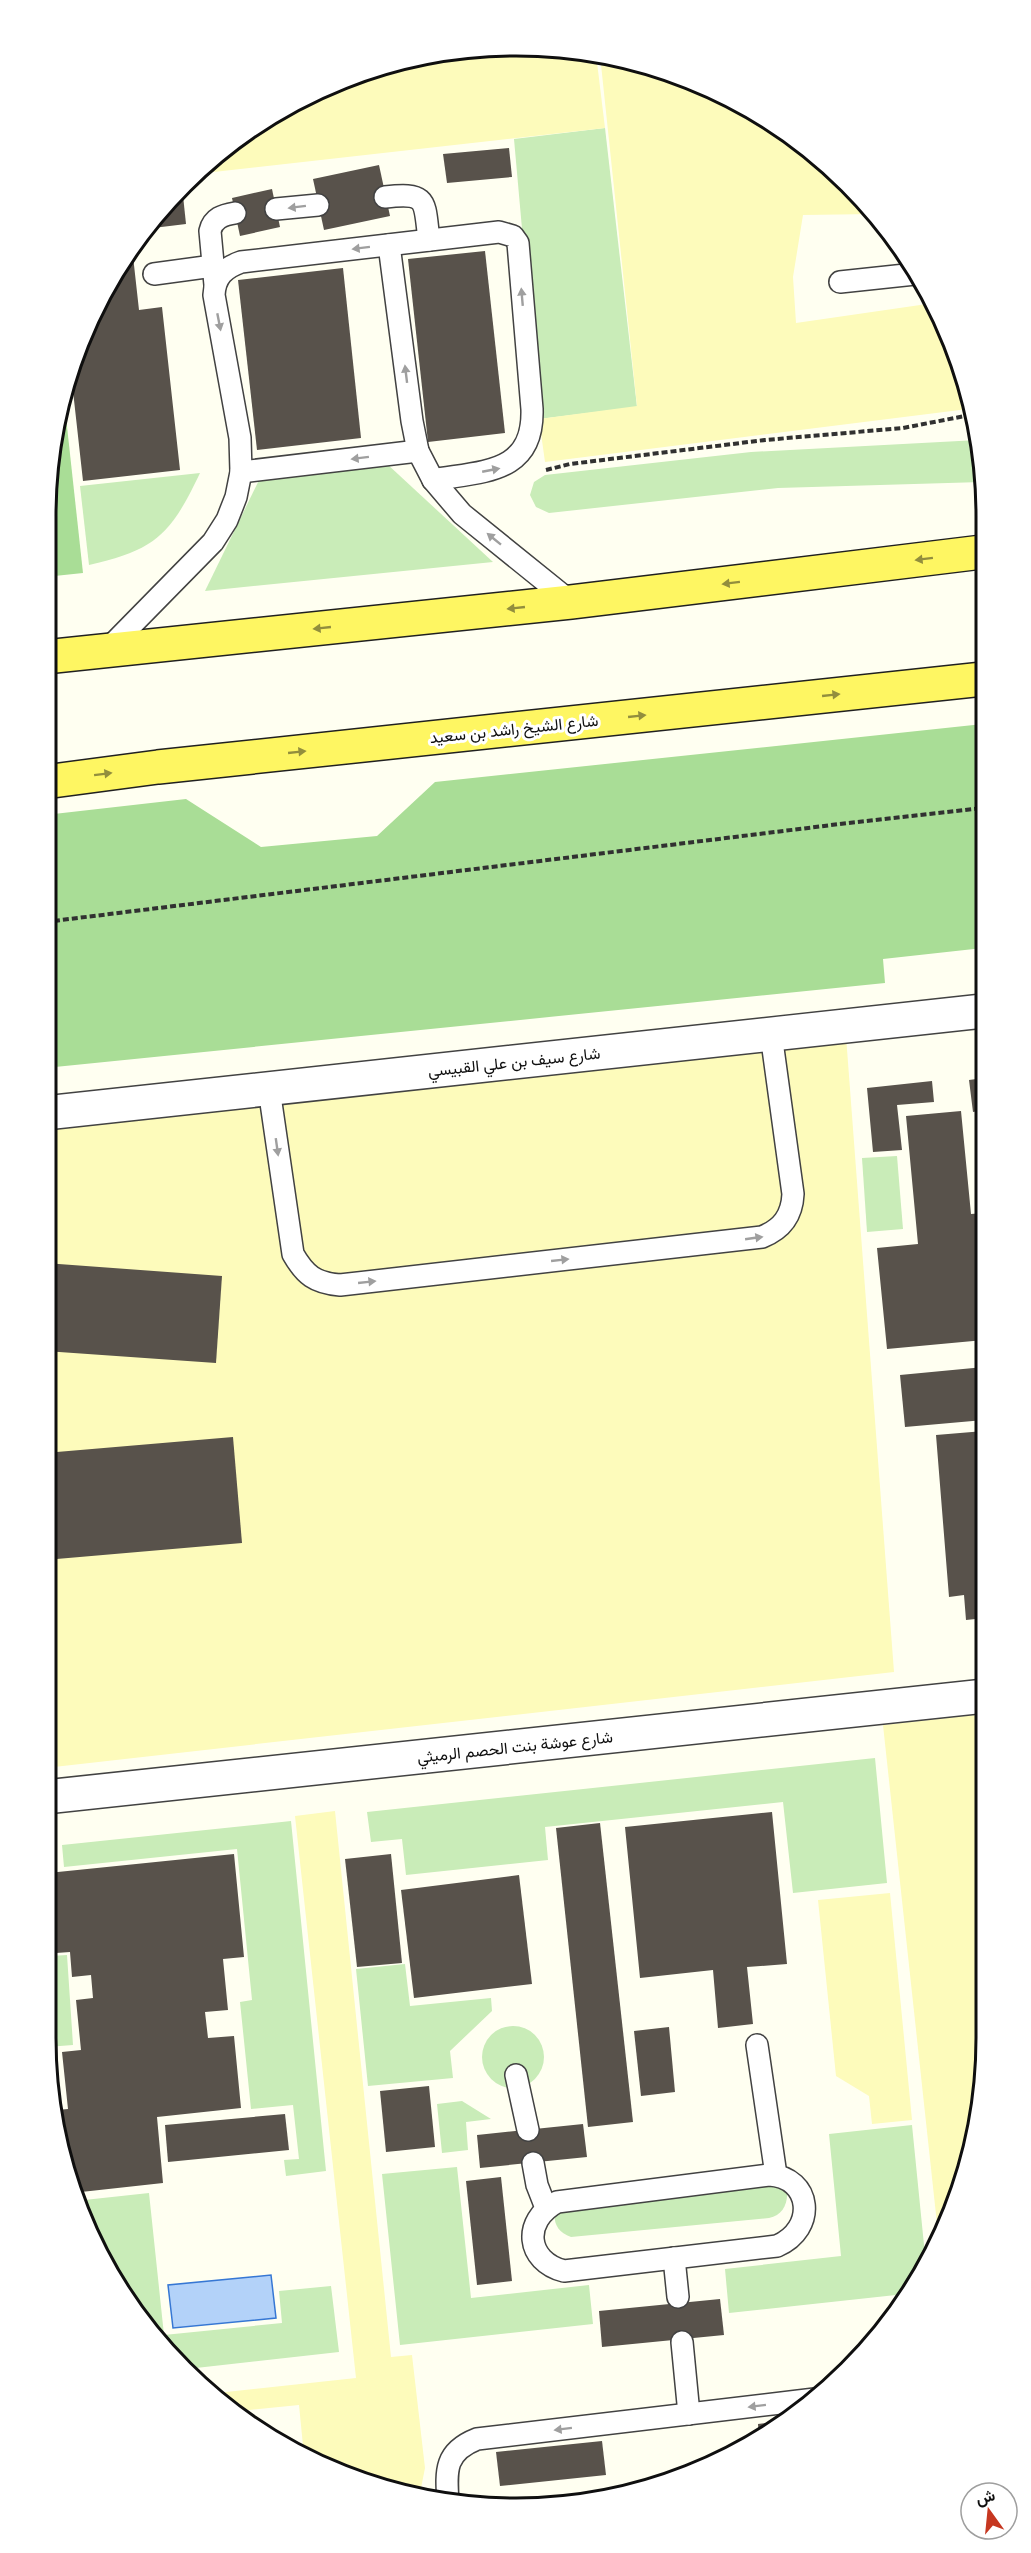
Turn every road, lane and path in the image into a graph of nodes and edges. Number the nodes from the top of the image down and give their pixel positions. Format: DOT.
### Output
graph roads {
  1 [pos="385,197"];
  2 [pos="318,204"];
  3 [pos="276,209"];
  4 [pos="235,213"];
  5 [pos="429,240"];
  6 [pos="389,245"];
  7 [pos="154,274"];
  8 [pos="907,274"];
  9 [pos="214,275"];
  10 [pos="840,282"];
  11 [pos="965,416"];
  12 [pos="418,450"];
  13 [pos="241,472"];
  14 [pos="538,472"];
  15 [pos="433,480"];
  16 [pos="976,553"];
  17 [pos="571,602"];
  18 [pos="106,651"];
  19 [pos="56,656"];
  20 [pos="976,680"];
  21 [pos="56,781"];
  22 [pos="976,809"];
  23 [pos="56,921"];
  24 [pos="976,1012"];
  25 [pos="771,1034"];
  26 [pos="269,1089"];
  27 [pos="56,1112"];
  28 [pos="976,1697"];
  29 [pos="56,1796"];
  30 [pos="757,2045"];
  31 [pos="516,2075"];
  32 [pos="528,2130"];
  33 [pos="533,2163"];
  34 [pos="776,2175"];
  35 [pos="546,2208"];
  36 [pos="674,2258"];
  37 [pos="678,2297"];
  38 [pos="682,2342"];
  39 [pos="797,2401"];
  40 [pos="689,2414"];
  41 [pos="447,2493"];
  1 -- 5 [label="lane"];
  2 -- 3 [label="lane, one-way"];
  4 -- 9 [label="lane"];
  5 -- 6 [label="lane"];
  15 -- 5 [label="lane, one-way"];
  6 -- 9 [label="lane, one-way"];
  12 -- 6 [label="lane, one-way"];
  7 -- 9 [label="lane"];
  8 -- 10 [label="lane"];
  9 -- 13 [label="lane, one-way"];
  11 -- 14 [label="path"];
  12 -- 13 [label="lane, one-way"];
  12 -- 15 [label="lane"];
  13 -- 18 [label="lane"];
  17 -- 15 [label="lane, one-way"];
  16 -- 17 [label="main road, one-way"];
  17 -- 18 [label="main road, one-way"];
  18 -- 19 [label="main road"];
  21 -- 20 [label="main road, شارع الشيخ راشد بن سعيد, one-way"];
  22 -- 23 [label="path"];
  24 -- 25 [label="street, شارع سيف بن علي القبيسي"];
  25 -- 26 [label="street, شارع سيف بن علي القبيسي"];
  26 -- 25 [label="lane, one-way"];
  26 -- 27 [label="street, شارع سيف بن علي القبيسي"];
  28 -- 29 [label="street, شارع عوشة بنت الحصم الرميثي"];
  30 -- 34 [label="lane"];
  31 -- 32 [label="lane"];
  33 -- 35 [label="lane"];
  34 -- 35 [label="lane"];
  34 -- 36 [label="lane"];
  35 -- 36 [label="lane"];
  36 -- 37 [label="lane"];
  38 -- 40 [label="lane"];
  39 -- 40 [label="lane, one-way"];
  40 -- 41 [label="lane, one-way"];
}
